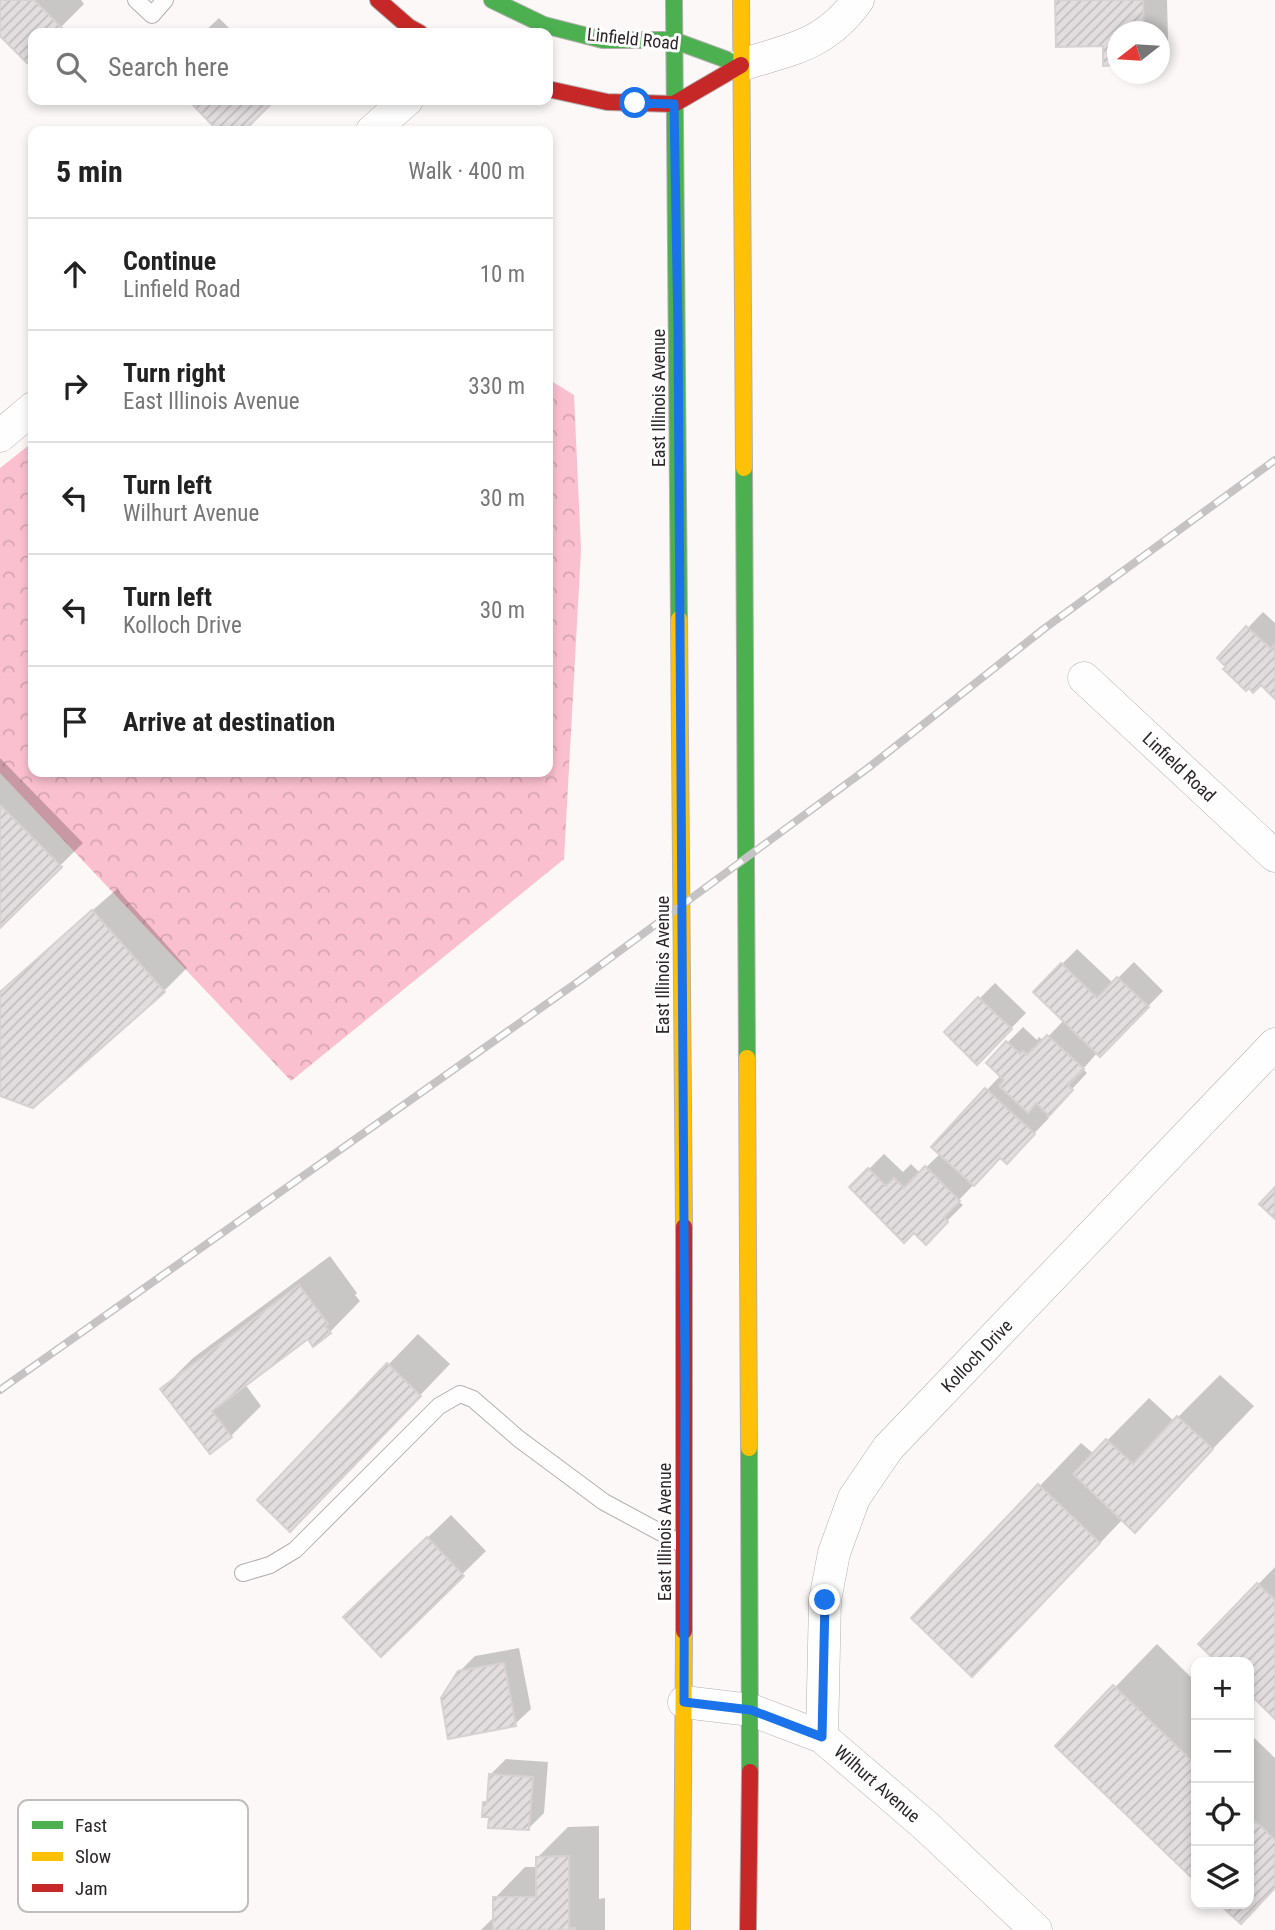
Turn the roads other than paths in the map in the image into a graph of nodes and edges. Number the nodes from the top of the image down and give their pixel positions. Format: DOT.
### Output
graph roads {
  1 [pos="136,0"];
  2 [pos="165,0"];
  3 [pos="378,0"];
  4 [pos="492,0"];
  5 [pos="674,0"];
  6 [pos="741,0"];
  7 [pos="858,0"];
  8 [pos="411,28"];
  9 [pos="673,40"];
  10 [pos="741,65"];
  11 [pos="553,90"];
  12 [pos="674,104"];
  13 [pos="401,105"];
  14 [pos="378,126"];
  15 [pos="28,412"];
  16 [pos="0,436"];
  17 [pos="1084,678"];
  18 [pos="1275,856"];
  19 [pos="1275,1044"];
  20 [pos="685,1545"];
  21 [pos="243,1573"];
  22 [pos="684,1702"];
  23 [pos="751,1710"];
  24 [pos="822,1737"];
  25 [pos="682,1930"];
  26 [pos="748,1930"];
  27 [pos="1036,1930"];
  1 -- 2 [label="lane"];
  3 -- 8 [label="main road"];
  4 -- 9 [label="main road, Linfield Road"];
  5 -- 9 [label="main road, East Illinois Avenue"];
  6 -- 10 [label="main road"];
  7 -- 10 [label="street"];
  9 -- 10 [label="main road, Linfield Road"];
  9 -- 12 [label="main road, East Illinois Avenue"];
  10 -- 12 [label="main road"];
  10 -- 23 [label="main road"];
  11 -- 12 [label="main road"];
  12 -- 20 [label="main road, East Illinois Avenue"];
  13 -- 14 [label="street"];
  15 -- 16 [label="street"];
  17 -- 18 [label="street, Linfield Road"];
  19 -- 24 [label="street, Kolloch Drive"];
  20 -- 21 [label="lane"];
  20 -- 22 [label="main road, East Illinois Avenue"];
  22 -- 23 [label="street, Wilhurt Avenue"];
  22 -- 25 [label="main road, East Illinois Avenue"];
  23 -- 24 [label="street, Wilhurt Avenue"];
  23 -- 26 [label="main road"];
  24 -- 27 [label="street, Wilhurt Avenue"];
}
